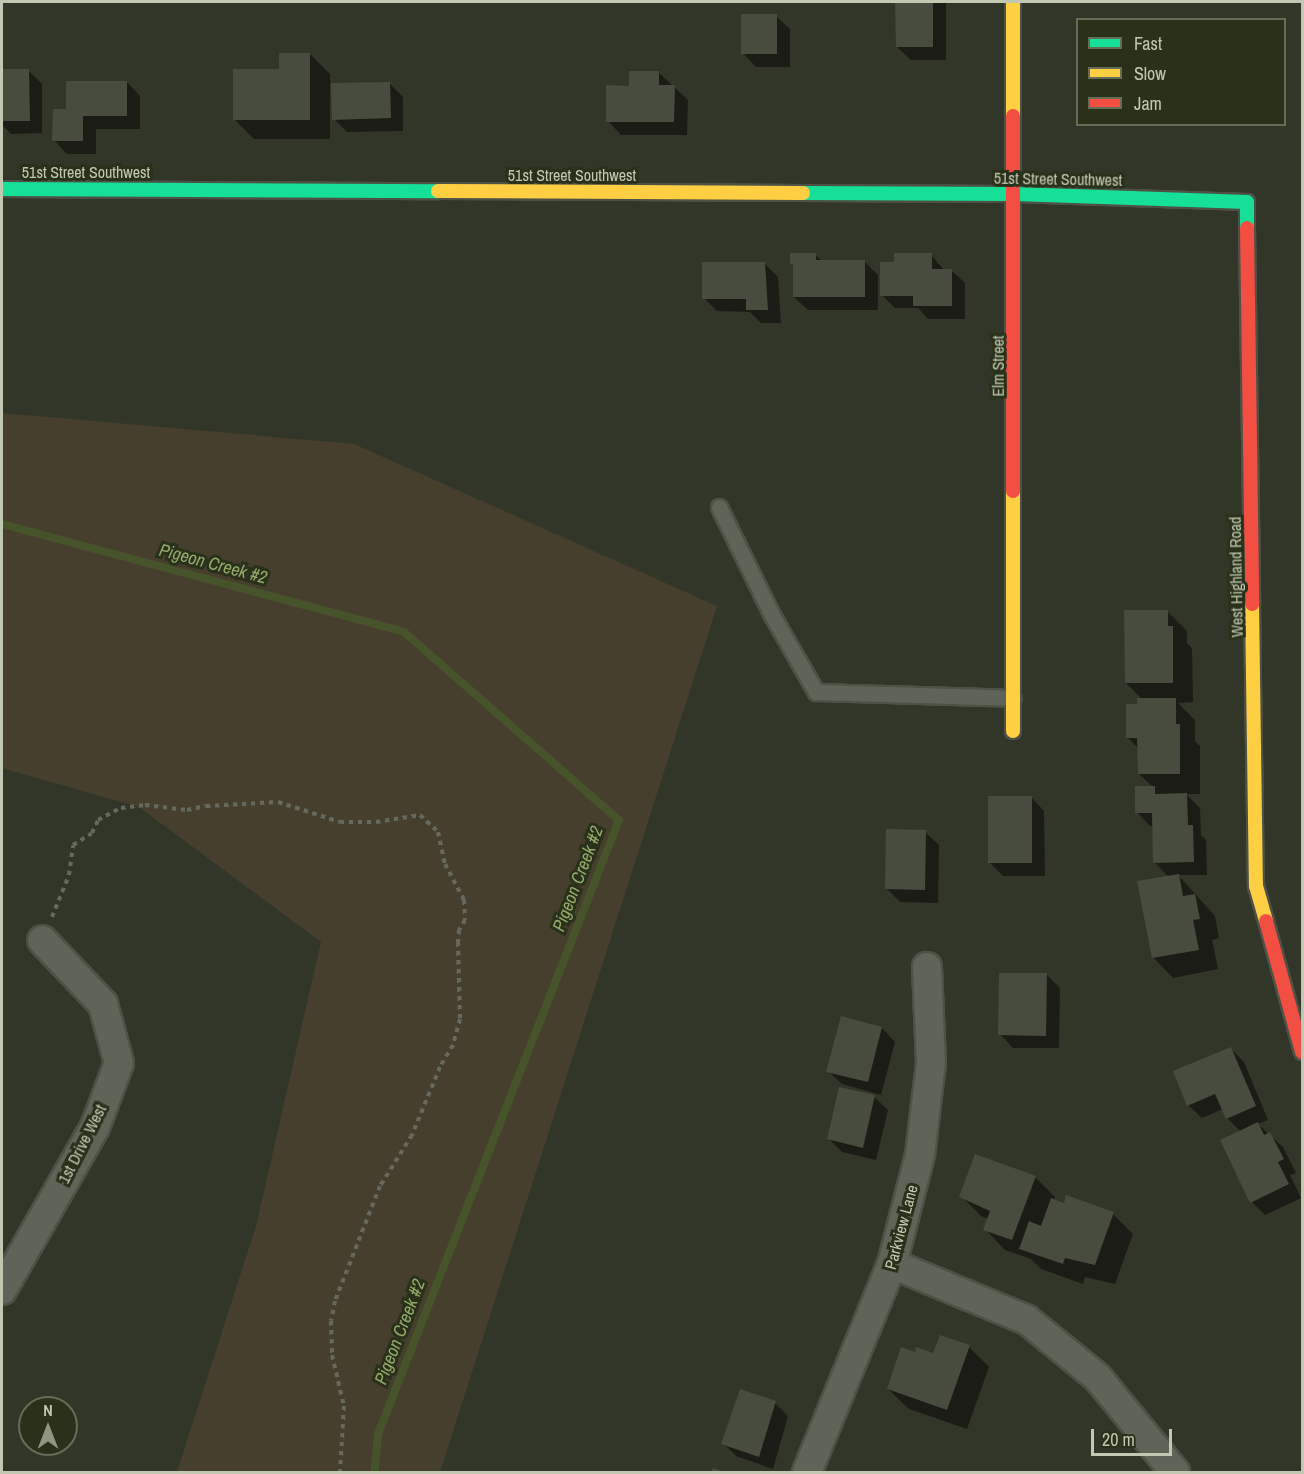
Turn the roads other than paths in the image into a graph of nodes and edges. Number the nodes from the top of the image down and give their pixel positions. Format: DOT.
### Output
graph roads {
  1 [pos="1013,2"];
  2 [pos="2,189"];
  3 [pos="1015,194"];
  4 [pos="1142,196"];
  5 [pos="719,507"];
  6 [pos="1013,698"];
  7 [pos="1013,731"];
  8 [pos="42,940"];
  9 [pos="927,967"];
  10 [pos="1302,1053"];
  11 [pos="892,1264"];
  12 [pos="2,1290"];
  13 [pos="807,1473"];
  14 [pos="1174,1473"];
  1 -- 3 [label="street, Elm Street"];
  2 -- 3 [label="street, 51st Street Southwest"];
  3 -- 4 [label="street, 51st Street Southwest"];
  3 -- 6 [label="street, Elm Street"];
  4 -- 10 [label="street, West Highland Road"];
  5 -- 6 [label="lane"];
  6 -- 7 [label="street, Elm Street"];
  8 -- 12 [label="street, 1st Drive West"];
  9 -- 11 [label="street, Parkview Lane"];
  11 -- 13 [label="street, Parkview Lane"];
  11 -- 14 [label="street"];
}
